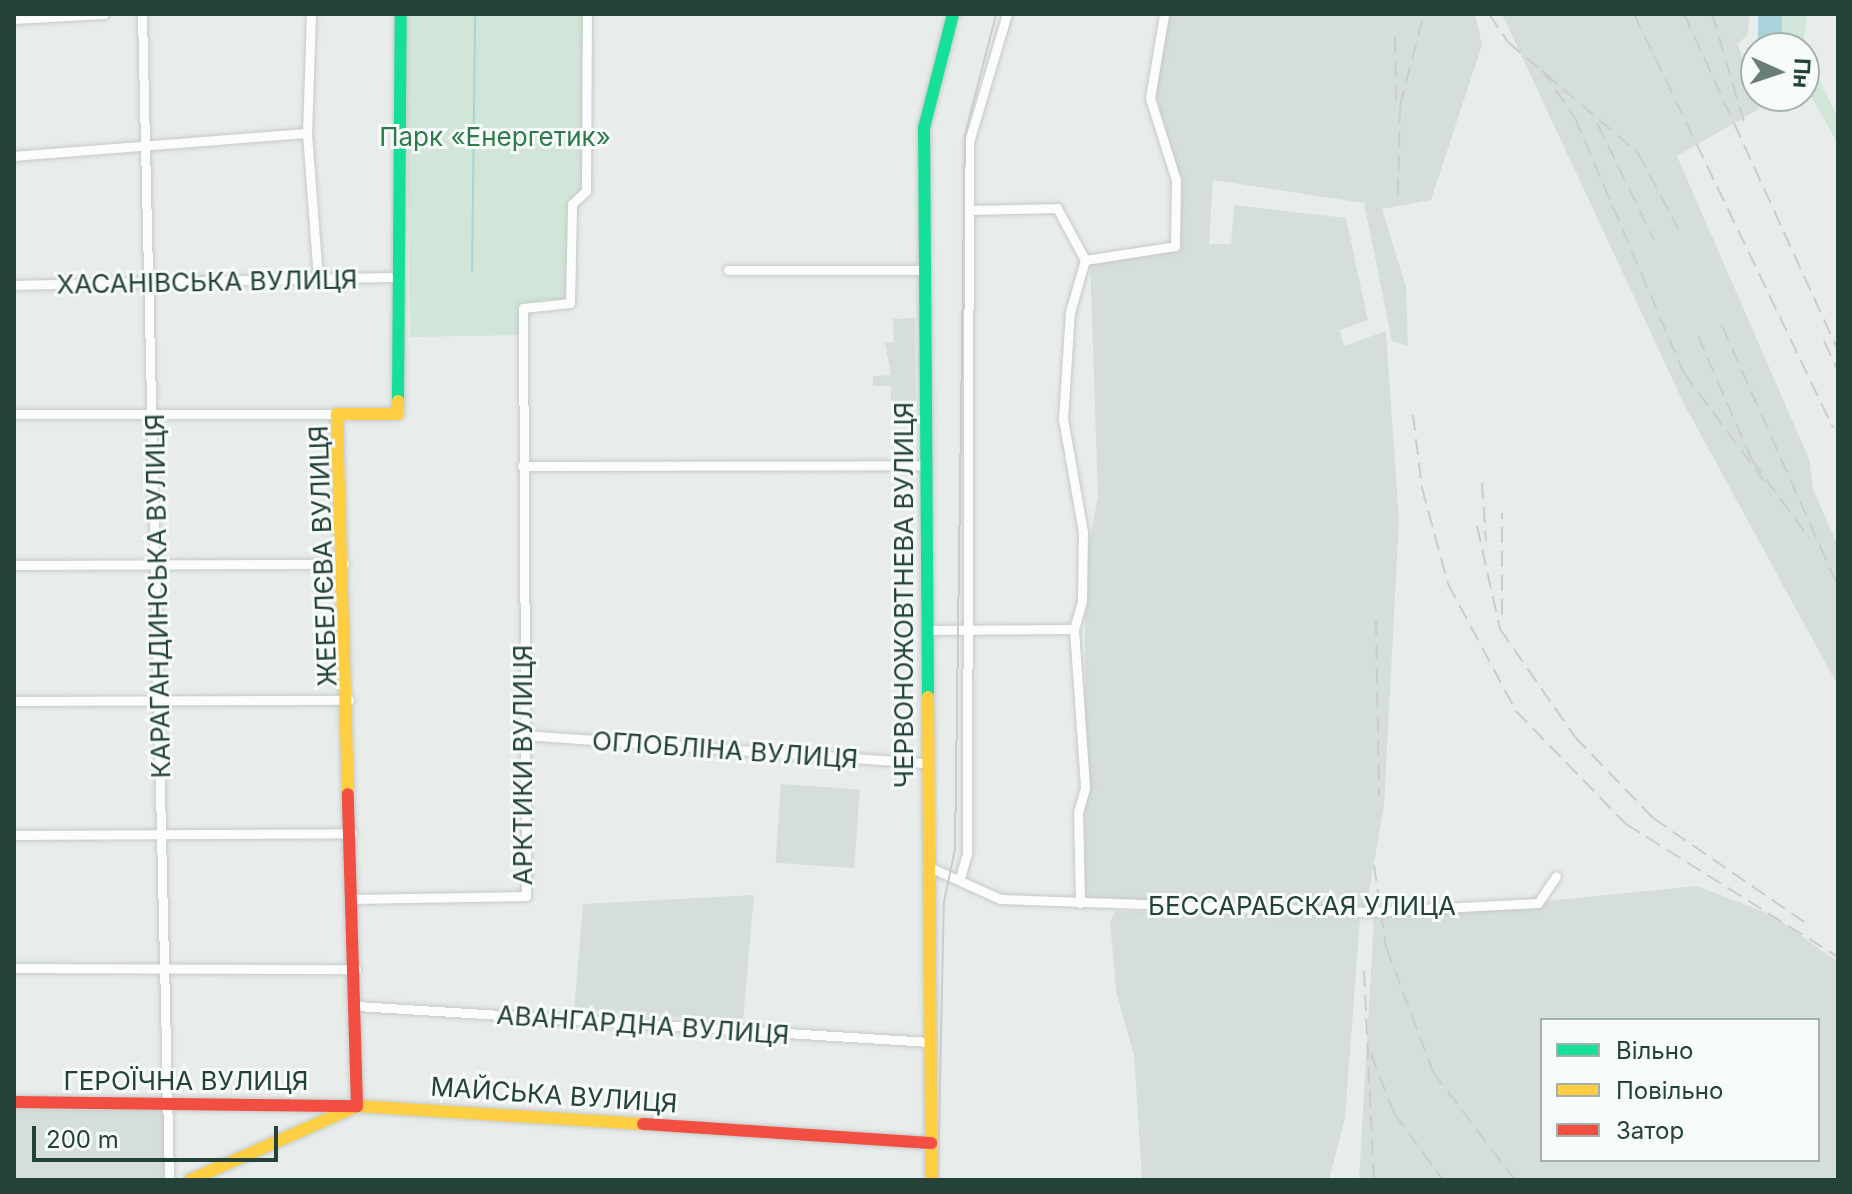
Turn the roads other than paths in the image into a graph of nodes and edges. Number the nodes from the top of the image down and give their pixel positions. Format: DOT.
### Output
graph roads {
  1 [pos="104,14"];
  2 [pos="142,14"];
  3 [pos="311,14"];
  4 [pos="401,14"];
  5 [pos="587,14"];
  6 [pos="953,14"];
  7 [pos="1007,14"];
  8 [pos="1164,14"];
  9 [pos="14,19"];
  10 [pos="307,133"];
  11 [pos="147,145"];
  12 [pos="14,156"];
  13 [pos="971,210"];
  14 [pos="1085,260"];
  15 [pos="728,270"];
  16 [pos="924,270"];
  17 [pos="399,277"];
  18 [pos="318,279"];
  19 [pos="14,285"];
  20 [pos="151,285"];
  21 [pos="14,414"];
  22 [pos="337,414"];
  23 [pos="153,415"];
  24 [pos="925,465"];
  25 [pos="522,466"];
  26 [pos="156,563"];
  27 [pos="344,564"];
  28 [pos="14,565"];
  29 [pos="966,628"];
  30 [pos="1074,629"];
  31 [pos="926,630"];
  32 [pos="160,699"];
  33 [pos="349,700"];
  34 [pos="14,701"];
  35 [pos="524,735"];
  36 [pos="927,763"];
  37 [pos="352,833"];
  38 [pos="14,835"];
  39 [pos="164,835"];
  40 [pos="927,866"];
  41 [pos="1556,876"];
  42 [pos="960,878"];
  43 [pos="354,899"];
  44 [pos="1080,903"];
  45 [pos="14,968"];
  46 [pos="167,969"];
  47 [pos="356,969"];
  48 [pos="357,1006"];
  49 [pos="929,1042"];
  50 [pos="14,1102"];
  51 [pos="169,1106"];
  52 [pos="357,1106"];
  53 [pos="931,1143"];
  54 [pos="169,1180"];
  55 [pos="190,1180"];
  56 [pos="931,1180"];
  1 -- 9 [label="street"];
  2 -- 11 [label="street, КАРАГАНДИНСЬКА ВУЛИЦЯ"];
  3 -- 10 [label="street"];
  4 -- 17 [label="street, ЖЕБЕЛЄВА ВУЛИЦЯ"];
  5 -- 25 [label="street, АРКТИКИ ВУЛИЦЯ"];
  6 -- 16 [label="street, ЧЕРВОНОЖОВТНЕВА ВУЛИЦЯ"];
  7 -- 13 [label="street"];
  8 -- 14 [label="street"];
  10 -- 11 [label="street"];
  10 -- 18 [label="street"];
  11 -- 12 [label="street"];
  11 -- 20 [label="street, КАРАГАНДИНСЬКА ВУЛИЦЯ"];
  13 -- 14 [label="street"];
  13 -- 29 [label="street"];
  14 -- 30 [label="street"];
  15 -- 16 [label="street"];
  16 -- 24 [label="street, ЧЕРВОНОЖОВТНЕВА ВУЛИЦЯ"];
  17 -- 18 [label="street, ХАСАНІВСЬКА ВУЛИЦЯ"];
  17 -- 22 [label="street, ЖЕБЕЛЄВА ВУЛИЦЯ"];
  18 -- 20 [label="street, ХАСАНІВСЬКА ВУЛИЦЯ"];
  19 -- 20 [label="street, ХАСАНІВСЬКА ВУЛИЦЯ"];
  20 -- 23 [label="street, КАРАГАНДИНСЬКА ВУЛИЦЯ"];
  21 -- 23 [label="street"];
  22 -- 23 [label="street"];
  22 -- 27 [label="street, ЖЕБЕЛЄВА ВУЛИЦЯ"];
  23 -- 26 [label="street, КАРАГАНДИНСЬКА ВУЛИЦЯ"];
  24 -- 25 [label="street"];
  24 -- 31 [label="street, ЧЕРВОНОЖОВТНЕВА ВУЛИЦЯ"];
  25 -- 35 [label="street, АРКТИКИ ВУЛИЦЯ"];
  26 -- 27 [label="street"];
  26 -- 28 [label="street"];
  26 -- 32 [label="street, КАРАГАНДИНСЬКА ВУЛИЦЯ"];
  27 -- 33 [label="street, ЖЕБЕЛЄВА ВУЛИЦЯ"];
  29 -- 30 [label="street"];
  29 -- 31 [label="street"];
  29 -- 42 [label="street"];
  30 -- 44 [label="street"];
  31 -- 36 [label="street, ЧЕРВОНОЖОВТНЕВА ВУЛИЦЯ"];
  32 -- 33 [label="street"];
  32 -- 34 [label="street"];
  32 -- 39 [label="street, КАРАГАНДИНСЬКА ВУЛИЦЯ"];
  33 -- 37 [label="street, ЖЕБЕЛЄВА ВУЛИЦЯ"];
  35 -- 36 [label="street, ОГЛОБЛІНА ВУЛИЦЯ"];
  35 -- 43 [label="street, АРКТИКИ ВУЛИЦЯ"];
  36 -- 40 [label="street, ЧЕРВОНОЖОВТНЕВА ВУЛИЦЯ"];
  37 -- 39 [label="street"];
  37 -- 43 [label="street, ЖЕБЕЛЄВА ВУЛИЦЯ"];
  38 -- 39 [label="street"];
  39 -- 46 [label="street, КАРАГАНДИНСЬКА ВУЛИЦЯ"];
  40 -- 42 [label="street, БЕССАРАБСКАЯ УЛИЦА"];
  40 -- 49 [label="street, ЧЕРВОНОЖОВТНЕВА ВУЛИЦЯ"];
  41 -- 44 [label="street, БЕССАРАБСКАЯ УЛИЦА"];
  42 -- 44 [label="street, БЕССАРАБСКАЯ УЛИЦА"];
  43 -- 47 [label="street, ЖЕБЕЛЄВА ВУЛИЦЯ"];
  45 -- 46 [label="street"];
  46 -- 47 [label="street"];
  46 -- 51 [label="street, КАРАГАНДИНСЬКА ВУЛИЦЯ"];
  47 -- 48 [label="street, ЖЕБЕЛЄВА ВУЛИЦЯ"];
  48 -- 49 [label="street, АВАНГАРДНА ВУЛИЦЯ"];
  48 -- 52 [label="street, ЖЕБЕЛЄВА ВУЛИЦЯ"];
  49 -- 53 [label="street, ЧЕРВОНОЖОВТНЕВА ВУЛИЦЯ"];
  50 -- 51 [label="street, ГЕРОЇЧНА ВУЛИЦЯ"];
  51 -- 52 [label="street, ГЕРОЇЧНА ВУЛИЦЯ"];
  51 -- 54 [label="street, КАРАГАНДИНСЬКА ВУЛИЦЯ"];
  52 -- 53 [label="street, МАЙСЬКА ВУЛИЦЯ"];
  52 -- 55 [label="street, МАЙСЬКА ВУЛИЦЯ"];
  53 -- 56 [label="street, ЧЕРВОНОЖОВТНЕВА ВУЛИЦЯ"];
}
